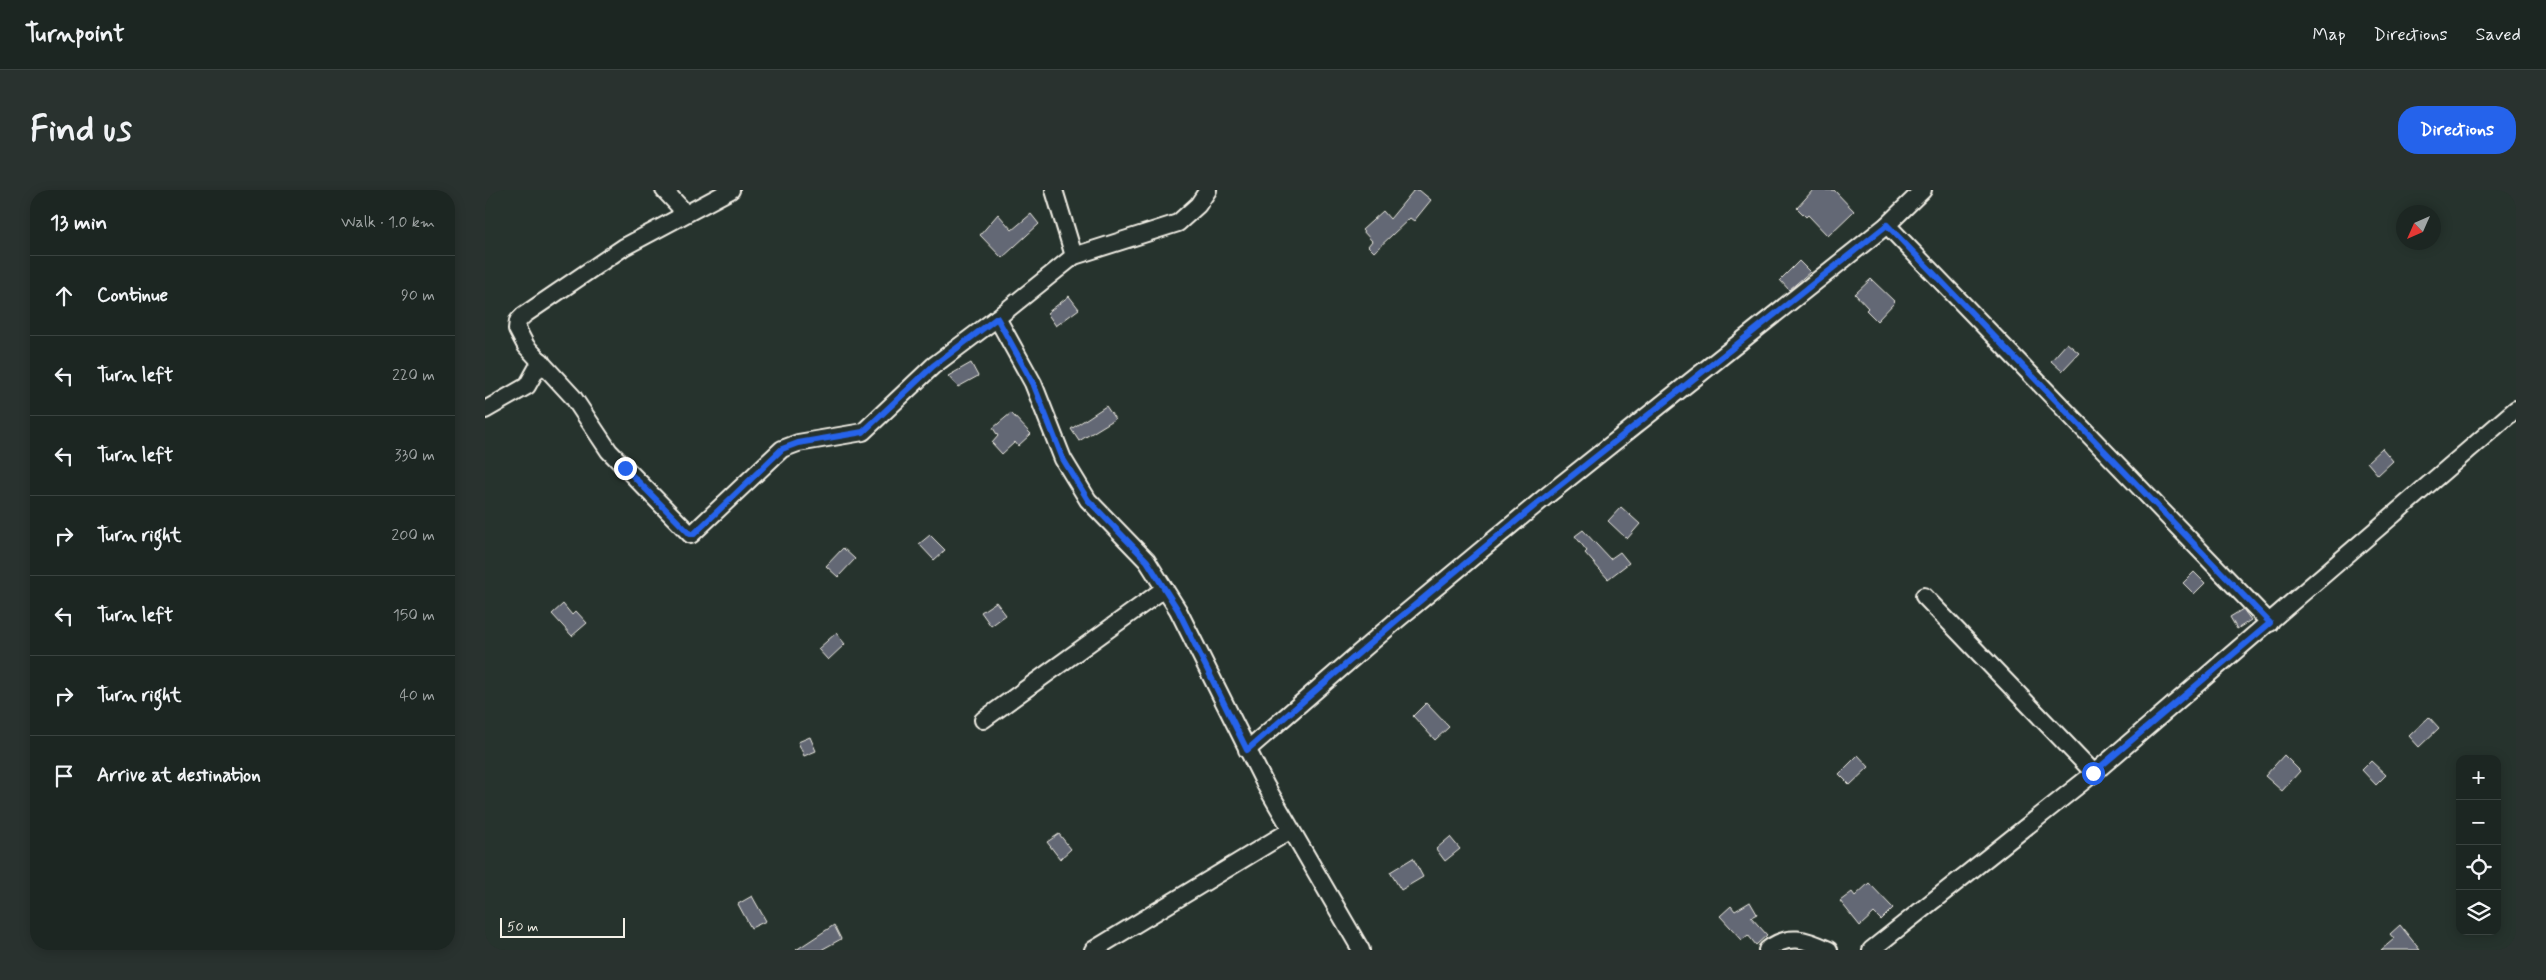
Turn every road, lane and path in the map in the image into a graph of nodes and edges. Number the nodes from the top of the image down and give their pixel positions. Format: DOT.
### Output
graph roads {
  1 [pos="664,190"];
  2 [pos="731,190"];
  3 [pos="1054,190"];
  4 [pos="1208,190"];
  5 [pos="1923,190"];
  6 [pos="681,216"];
  7 [pos="1887,225"];
  8 [pos="1074,256"];
  9 [pos="997,318"];
  10 [pos="541,361"];
  11 [pos="2516,409"];
  12 [pos="485,410"];
  13 [pos="1164,588"];
  14 [pos="1924,596"];
  15 [pos="2270,623"];
  16 [pos="983,720"];
  17 [pos="1247,750"];
  18 [pos="2093,773"];
  19 [pos="1291,830"];
  20 [pos="1093,950"];
  21 [pos="1361,950"];
  22 [pos="1767,950"];
  23 [pos="1829,950"];
  24 [pos="1871,950"];
  1 -- 6 [label="street"];
  2 -- 6 [label="street"];
  3 -- 8 [label="street"];
  4 -- 8 [label="street"];
  5 -- 7 [label="street"];
  6 -- 10 [label="street"];
  7 -- 15 [label="street"];
  7 -- 17 [label="street"];
  8 -- 9 [label="street"];
  9 -- 10 [label="street"];
  9 -- 13 [label="street"];
  10 -- 12 [label="street"];
  11 -- 15 [label="street"];
  13 -- 16 [label="street"];
  13 -- 17 [label="street"];
  14 -- 18 [label="street"];
  15 -- 18 [label="street"];
  17 -- 19 [label="street"];
  18 -- 24 [label="street"];
  19 -- 20 [label="street"];
  19 -- 21 [label="street"];
  22 -- 23 [label="street"];
}
